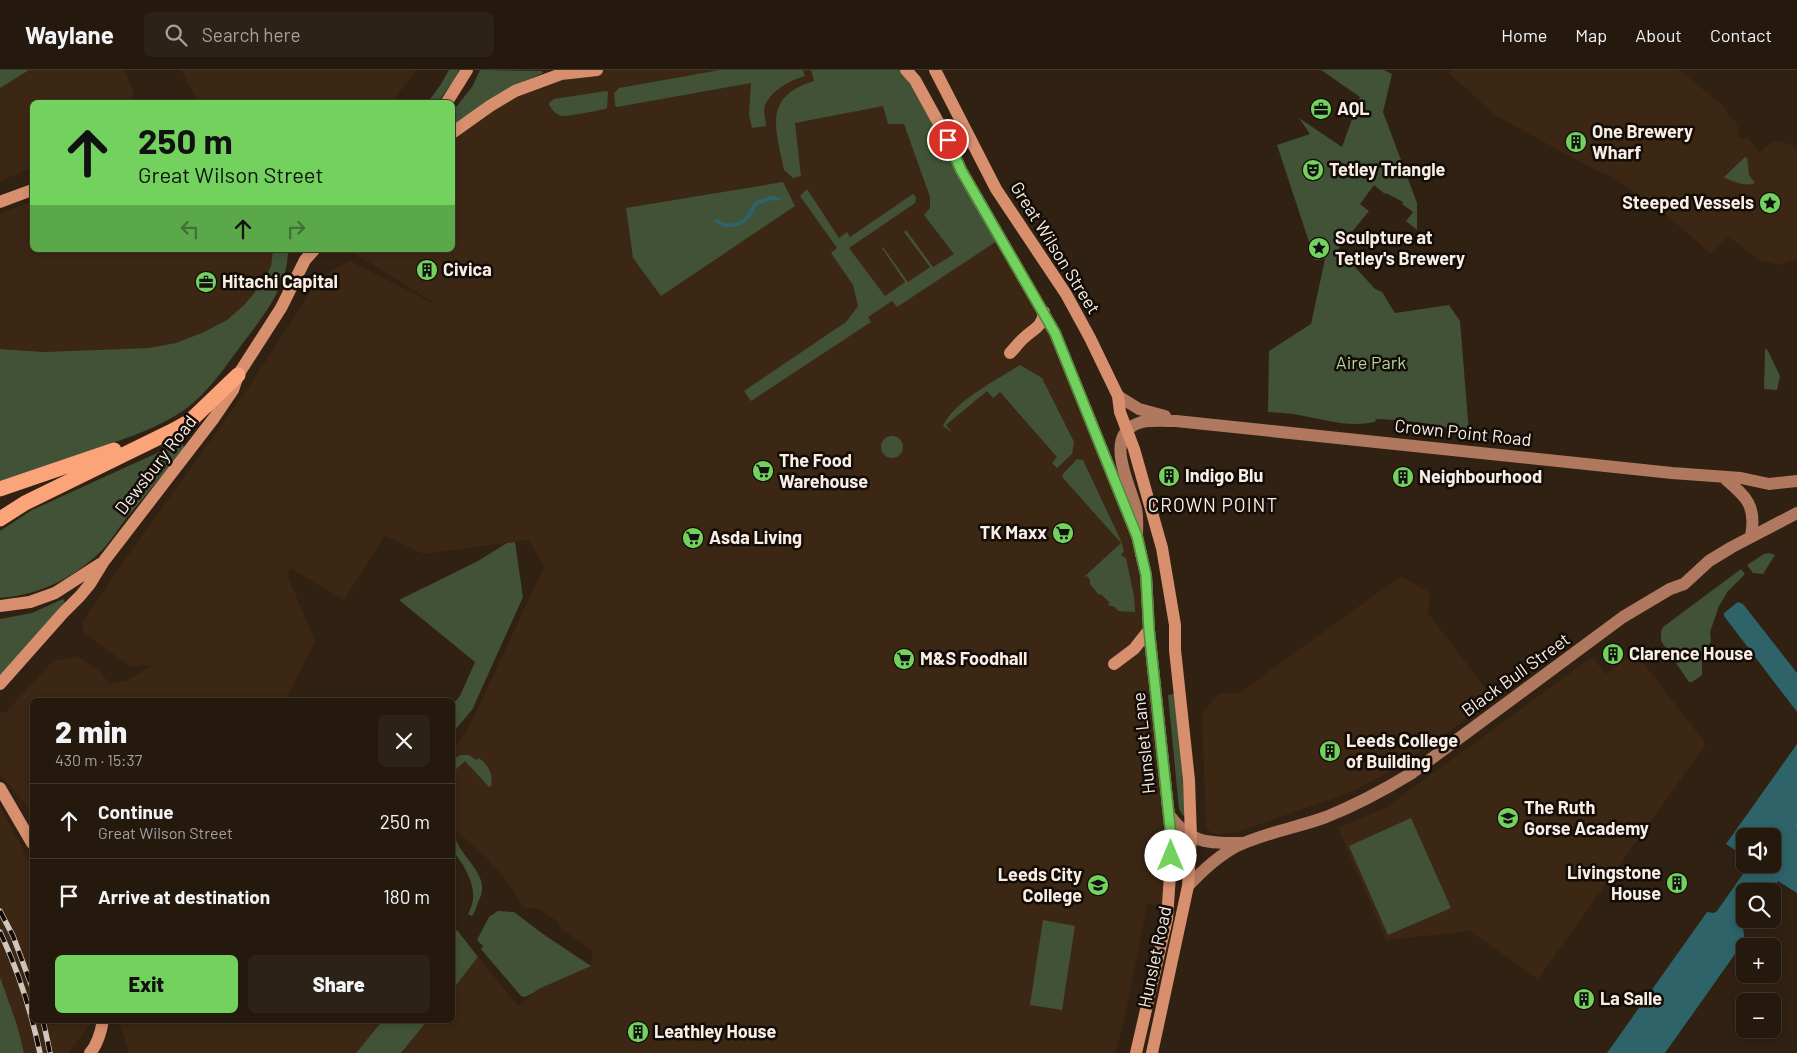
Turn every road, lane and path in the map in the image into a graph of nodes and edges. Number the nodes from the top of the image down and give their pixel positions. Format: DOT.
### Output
graph roads {
  1 [pos="467,70"];
  2 [pos="543,70"];
  3 [pos="597,70"];
  4 [pos="906,70"];
  5 [pos="935,70"];
  6 [pos="561,74"];
  7 [pos="448,100"];
  8 [pos="455,130"];
  9 [pos="30,191"];
  10 [pos="0,202"];
  11 [pos="304,255"];
  12 [pos="1044,312"];
  13 [pos="1010,353"];
  14 [pos="238,375"];
  15 [pos="1118,396"];
  16 [pos="1176,421"];
  17 [pos="174,430"];
  18 [pos="1128,430"];
  19 [pos="1723,477"];
  20 [pos="1797,481"];
  21 [pos="0,489"];
  22 [pos="1797,513"];
  23 [pos="0,519"];
  24 [pos="1137,536"];
  25 [pos="1751,536"];
  26 [pos="104,561"];
  27 [pos="0,606"];
  28 [pos="1149,630"];
  29 [pos="1114,664"];
  30 [pos="0,684"];
  31 [pos="0,788"];
  32 [pos="1170,816"];
  33 [pos="1190,837"];
  34 [pos="30,840"];
  35 [pos="1244,843"];
  36 [pos="1188,886"];
  37 [pos="1168,891"];
  38 [pos="103,1023"];
  39 [pos="90,1053"];
  40 [pos="1136,1053"];
  41 [pos="1152,1053"];
  1 -- 7 [label="main road"];
  2 -- 6 [label="main road"];
  3 -- 6 [label="main road"];
  4 -- 12 [label="main road"];
  5 -- 15 [label="main road, Great Wilson Street"];
  6 -- 8 [label="main road"];
  9 -- 10 [label="main road"];
  11 -- 14 [label="main road, Dewsbury Road"];
  12 -- 13 [label="main road"];
  12 -- 24 [label="main road, Hunslet Lane"];
  14 -- 17 [label="highway"];
  14 -- 26 [label="main road, Dewsbury Road"];
  15 -- 16 [label="main road"];
  15 -- 18 [label="main road, Great Wilson Street"];
  16 -- 18 [label="main road, Crown Point Road"];
  16 -- 19 [label="main road, Crown Point Road"];
  17 -- 21 [label="highway"];
  17 -- 23 [label="highway"];
  18 -- 24 [label="main road"];
  18 -- 33 [label="main road, Great Wilson Street"];
  19 -- 20 [label="main road, Crown Point Road"];
  19 -- 25 [label="main road"];
  22 -- 25 [label="main road, Black Bull Street"];
  24 -- 28 [label="main road, Hunslet Lane"];
  25 -- 35 [label="main road, Black Bull Street"];
  26 -- 27 [label="main road"];
  26 -- 30 [label="main road, Dewsbury Road"];
  28 -- 29 [label="main road"];
  28 -- 32 [label="main road, Hunslet Lane"];
  31 -- 34 [label="main road"];
  32 -- 33 [label="main road"];
  32 -- 37 [label="main road, Hunslet Lane"];
  33 -- 35 [label="main road"];
  33 -- 36 [label="main road, Hunslet Road"];
  35 -- 36 [label="main road"];
  36 -- 41 [label="main road, Hunslet Road"];
  37 -- 40 [label="main road, Hunslet Road"];
  38 -- 39 [label="main road"];
}
